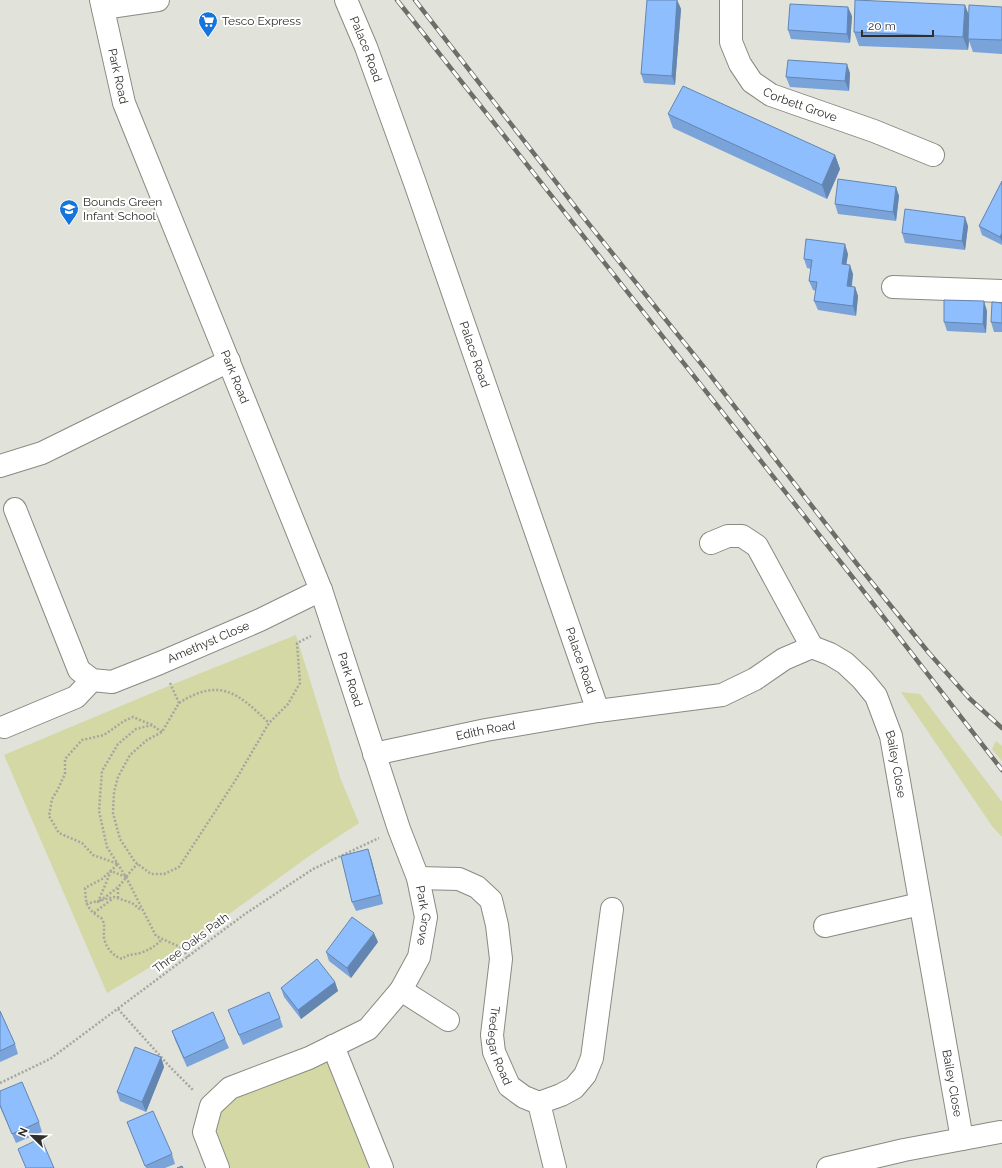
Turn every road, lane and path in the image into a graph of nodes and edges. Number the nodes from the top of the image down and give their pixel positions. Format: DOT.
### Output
graph roads {
  1 [pos="158,0"];
  2 [pos="346,0"];
  3 [pos="731,0"];
  4 [pos="102,4"];
  5 [pos="933,155"];
  6 [pos="893,288"];
  7 [pos="1002,291"];
  8 [pos="229,361"];
  9 [pos="0,466"];
  10 [pos="15,509"];
  11 [pos="711,543"];
  12 [pos="321,590"];
  13 [pos="333,624"];
  14 [pos="812,647"];
  15 [pos="160,663"];
  16 [pos="92,680"];
  17 [pos="179,703"];
  18 [pos="598,711"];
  19 [pos="269,722"];
  20 [pos="152,725"];
  21 [pos="4,727"];
  22 [pos="162,732"];
  23 [pos="374,754"];
  24 [pos="399,829"];
  25 [pos="118,864"];
  26 [pos="138,864"];
  27 [pos="111,871"];
  28 [pos="126,877"];
  29 [pos="418,878"];
  30 [pos="118,887"];
  31 [pos="114,897"];
  32 [pos="118,898"];
  33 [pos="98,902"];
  34 [pos="86,904"];
  35 [pos="920,904"];
  36 [pos="612,909"];
  37 [pos="141,910"];
  38 [pos="94,913"];
  39 [pos="825,926"];
  40 [pos="162,939"];
  41 [pos="188,957"];
  42 [pos="401,990"];
  43 [pos="118,1009"];
  44 [pos="448,1020"];
  45 [pos="332,1046"];
  46 [pos="0,1083"];
  47 [pos="539,1102"];
  48 [pos="211,1106"];
  49 [pos="1000,1132"];
  50 [pos="962,1139"];
  51 [pos="218,1168"];
  52 [pos="382,1168"];
  53 [pos="555,1168"];
  54 [pos="828,1168"];
  1 -- 4 [label="street"];
  2 -- 18 [label="street, Palace Road"];
  3 -- 5 [label="street, Corbett Grove"];
  4 -- 8 [label="street, Park Road"];
  6 -- 7 [label="street"];
  8 -- 9 [label="street"];
  8 -- 12 [label="street, Park Road"];
  10 -- 16 [label="street"];
  11 -- 14 [label="street"];
  12 -- 13 [label="street, Park Road"];
  12 -- 15 [label="street, Amethyst Close"];
  13 -- 19 [label="path"];
  13 -- 23 [label="street, Park Road"];
  14 -- 18 [label="street"];
  14 -- 35 [label="street, Bailey Close"];
  15 -- 16 [label="street, Amethyst Close"];
  15 -- 17 [label="path"];
  16 -- 21 [label="street"];
  17 -- 19 [label="path"];
  17 -- 22 [label="path"];
  18 -- 23 [label="street, Edith Road"];
  19 -- 26 [label="path"];
  20 -- 22 [label="path"];
  20 -- 25 [label="path"];
  20 -- 25 [label="path"];
  22 -- 26 [label="path"];
  23 -- 24 [label="street, Park Grove"];
  24 -- 29 [label="street, Park Grove"];
  24 -- 41 [label="path, Three Oaks Path"];
  25 -- 27 [label="path"];
  25 -- 28 [label="path"];
  26 -- 28 [label="path"];
  27 -- 28 [label="path"];
  27 -- 33 [label="path"];
  27 -- 34 [label="path"];
  28 -- 30 [label="path"];
  28 -- 40 [label="path"];
  29 -- 42 [label="street, Park Grove"];
  29 -- 47 [label="street, Tredegar Road"];
  30 -- 32 [label="path"];
  30 -- 33 [label="path"];
  31 -- 32 [label="path"];
  31 -- 33 [label="path"];
  31 -- 38 [label="path"];
  32 -- 37 [label="path"];
  33 -- 34 [label="path"];
  34 -- 38 [label="path"];
  35 -- 39 [label="street"];
  35 -- 50 [label="street, Bailey Close"];
  36 -- 47 [label="street"];
  38 -- 40 [label="path"];
  40 -- 41 [label="path"];
  41 -- 43 [label="path, Three Oaks Path"];
  42 -- 44 [label="street"];
  42 -- 45 [label="street, Park Grove"];
  43 -- 46 [label="path, Three Oaks Path"];
  43 -- 48 [label="path"];
  45 -- 48 [label="street, Park Grove"];
  45 -- 52 [label="street"];
  47 -- 53 [label="street"];
  48 -- 51 [label="street"];
  49 -- 50 [label="street"];
  50 -- 54 [label="street"];
}
